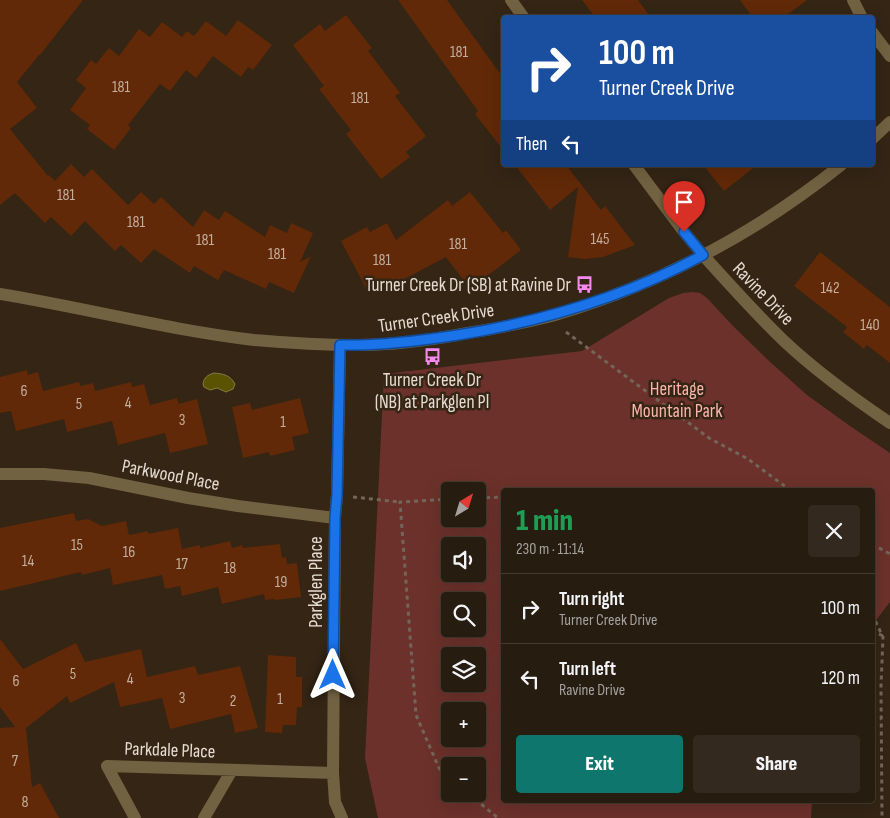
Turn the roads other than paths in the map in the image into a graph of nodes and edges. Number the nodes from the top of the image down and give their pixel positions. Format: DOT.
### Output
graph roads {
  1 [pos="510,0"];
  2 [pos="853,0"];
  3 [pos="522,15"];
  4 [pos="860,15"];
  5 [pos="875,36"];
  6 [pos="890,56"];
  7 [pos="890,122"];
  8 [pos="875,135"];
  9 [pos="635,167"];
  10 [pos="838,167"];
  11 [pos="703,255"];
  12 [pos="0,294"];
  13 [pos="340,345"];
  14 [pos="890,423"];
  15 [pos="0,474"];
  16 [pos="335,518"];
  17 [pos="232,770"];
  18 [pos="333,772"];
  19 [pos="135,818"];
  20 [pos="204,818"];
  21 [pos="342,818"];
  1 -- 3 [label="street"];
  2 -- 4 [label="street"];
  5 -- 6 [label="street"];
  7 -- 8 [label="street"];
  9 -- 11 [label="street, Ravine Drive"];
  10 -- 11 [label="street, Turner Creek Drive"];
  11 -- 13 [label="street, Turner Creek Drive"];
  11 -- 14 [label="street, Ravine Drive"];
  12 -- 13 [label="street, Turner Creek Drive"];
  13 -- 16 [label="street, Parkglen Place"];
  15 -- 16 [label="street, Parkwood Place"];
  16 -- 18 [label="street, Parkglen Place"];
  17 -- 18 [label="street, Parkdale Place"];
  17 -- 19 [label="street, Parkdale Place"];
  17 -- 20 [label="street, Parkdale Place"];
  18 -- 21 [label="street, Parkglen Place"];
}
